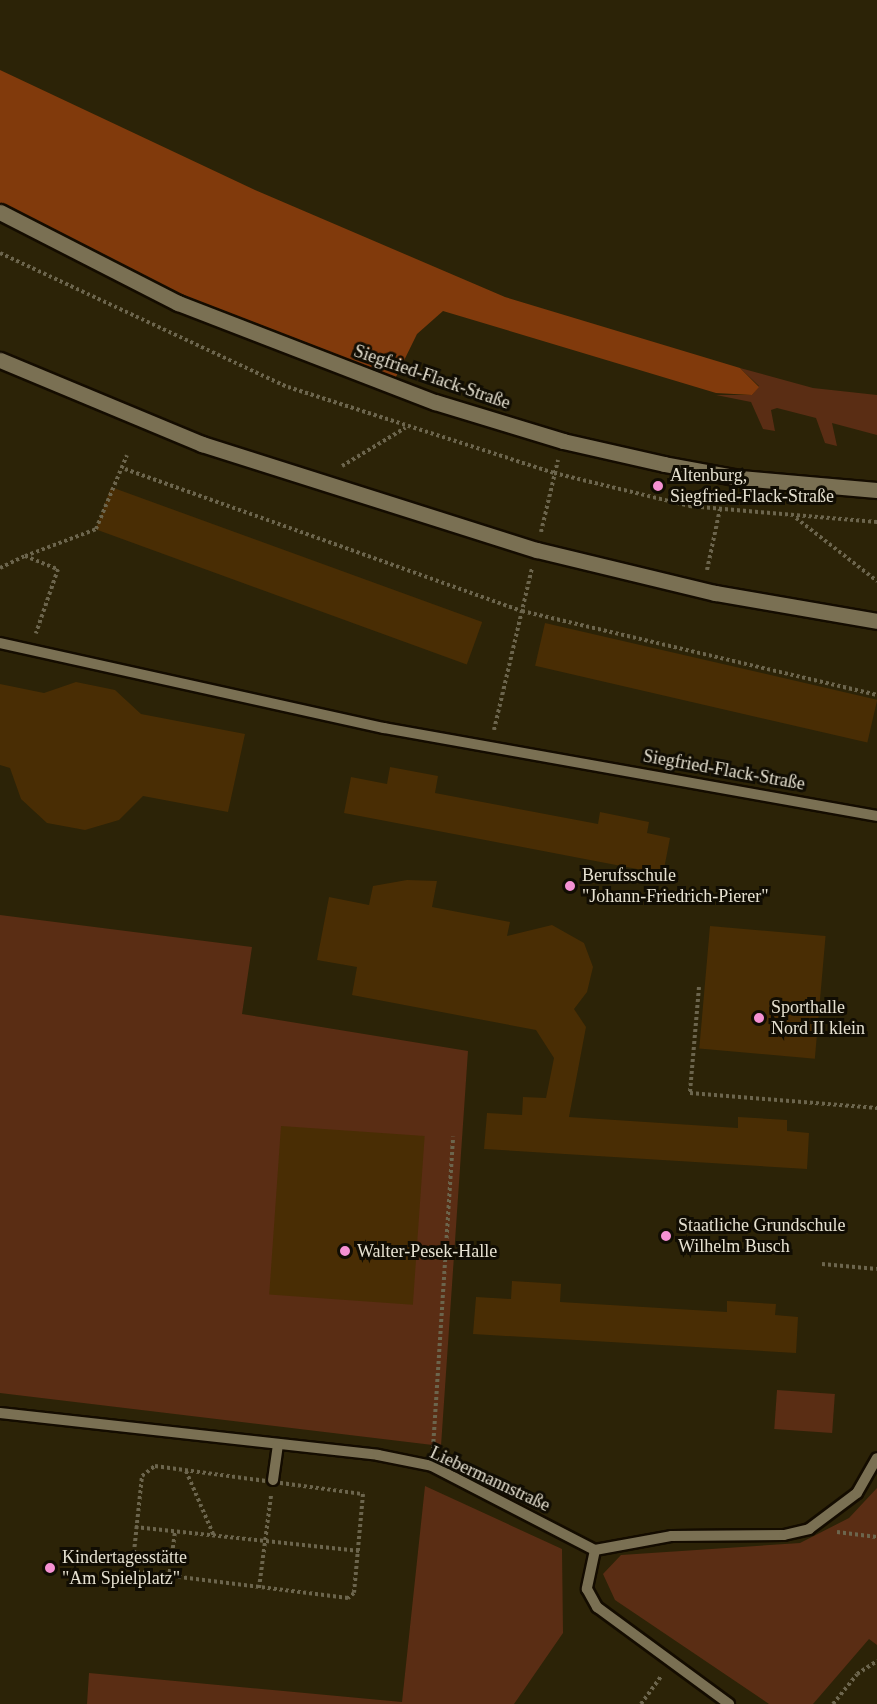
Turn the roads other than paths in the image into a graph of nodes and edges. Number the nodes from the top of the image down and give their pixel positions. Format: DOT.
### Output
graph roads {
  1 [pos="0,212"];
  2 [pos="0,360"];
  3 [pos="877,490"];
  4 [pos="877,621"];
  5 [pos="0,643"];
  6 [pos="877,816"];
  7 [pos="0,1413"];
  8 [pos="278,1444"];
  9 [pos="877,1458"];
  10 [pos="273,1480"];
  11 [pos="595,1550"];
  12 [pos="729,1704"];
  1 -- 3 [label="street, Siegfried-Flack-Straße"];
  2 -- 4 [label="street"];
  5 -- 6 [label="lane, Siegfried-Flack-Straße"];
  7 -- 8 [label="lane, Liebermannstraße"];
  8 -- 10 [label="lane"];
  8 -- 11 [label="lane, Liebermannstraße"];
  9 -- 11 [label="lane"];
  11 -- 12 [label="lane"];
}
